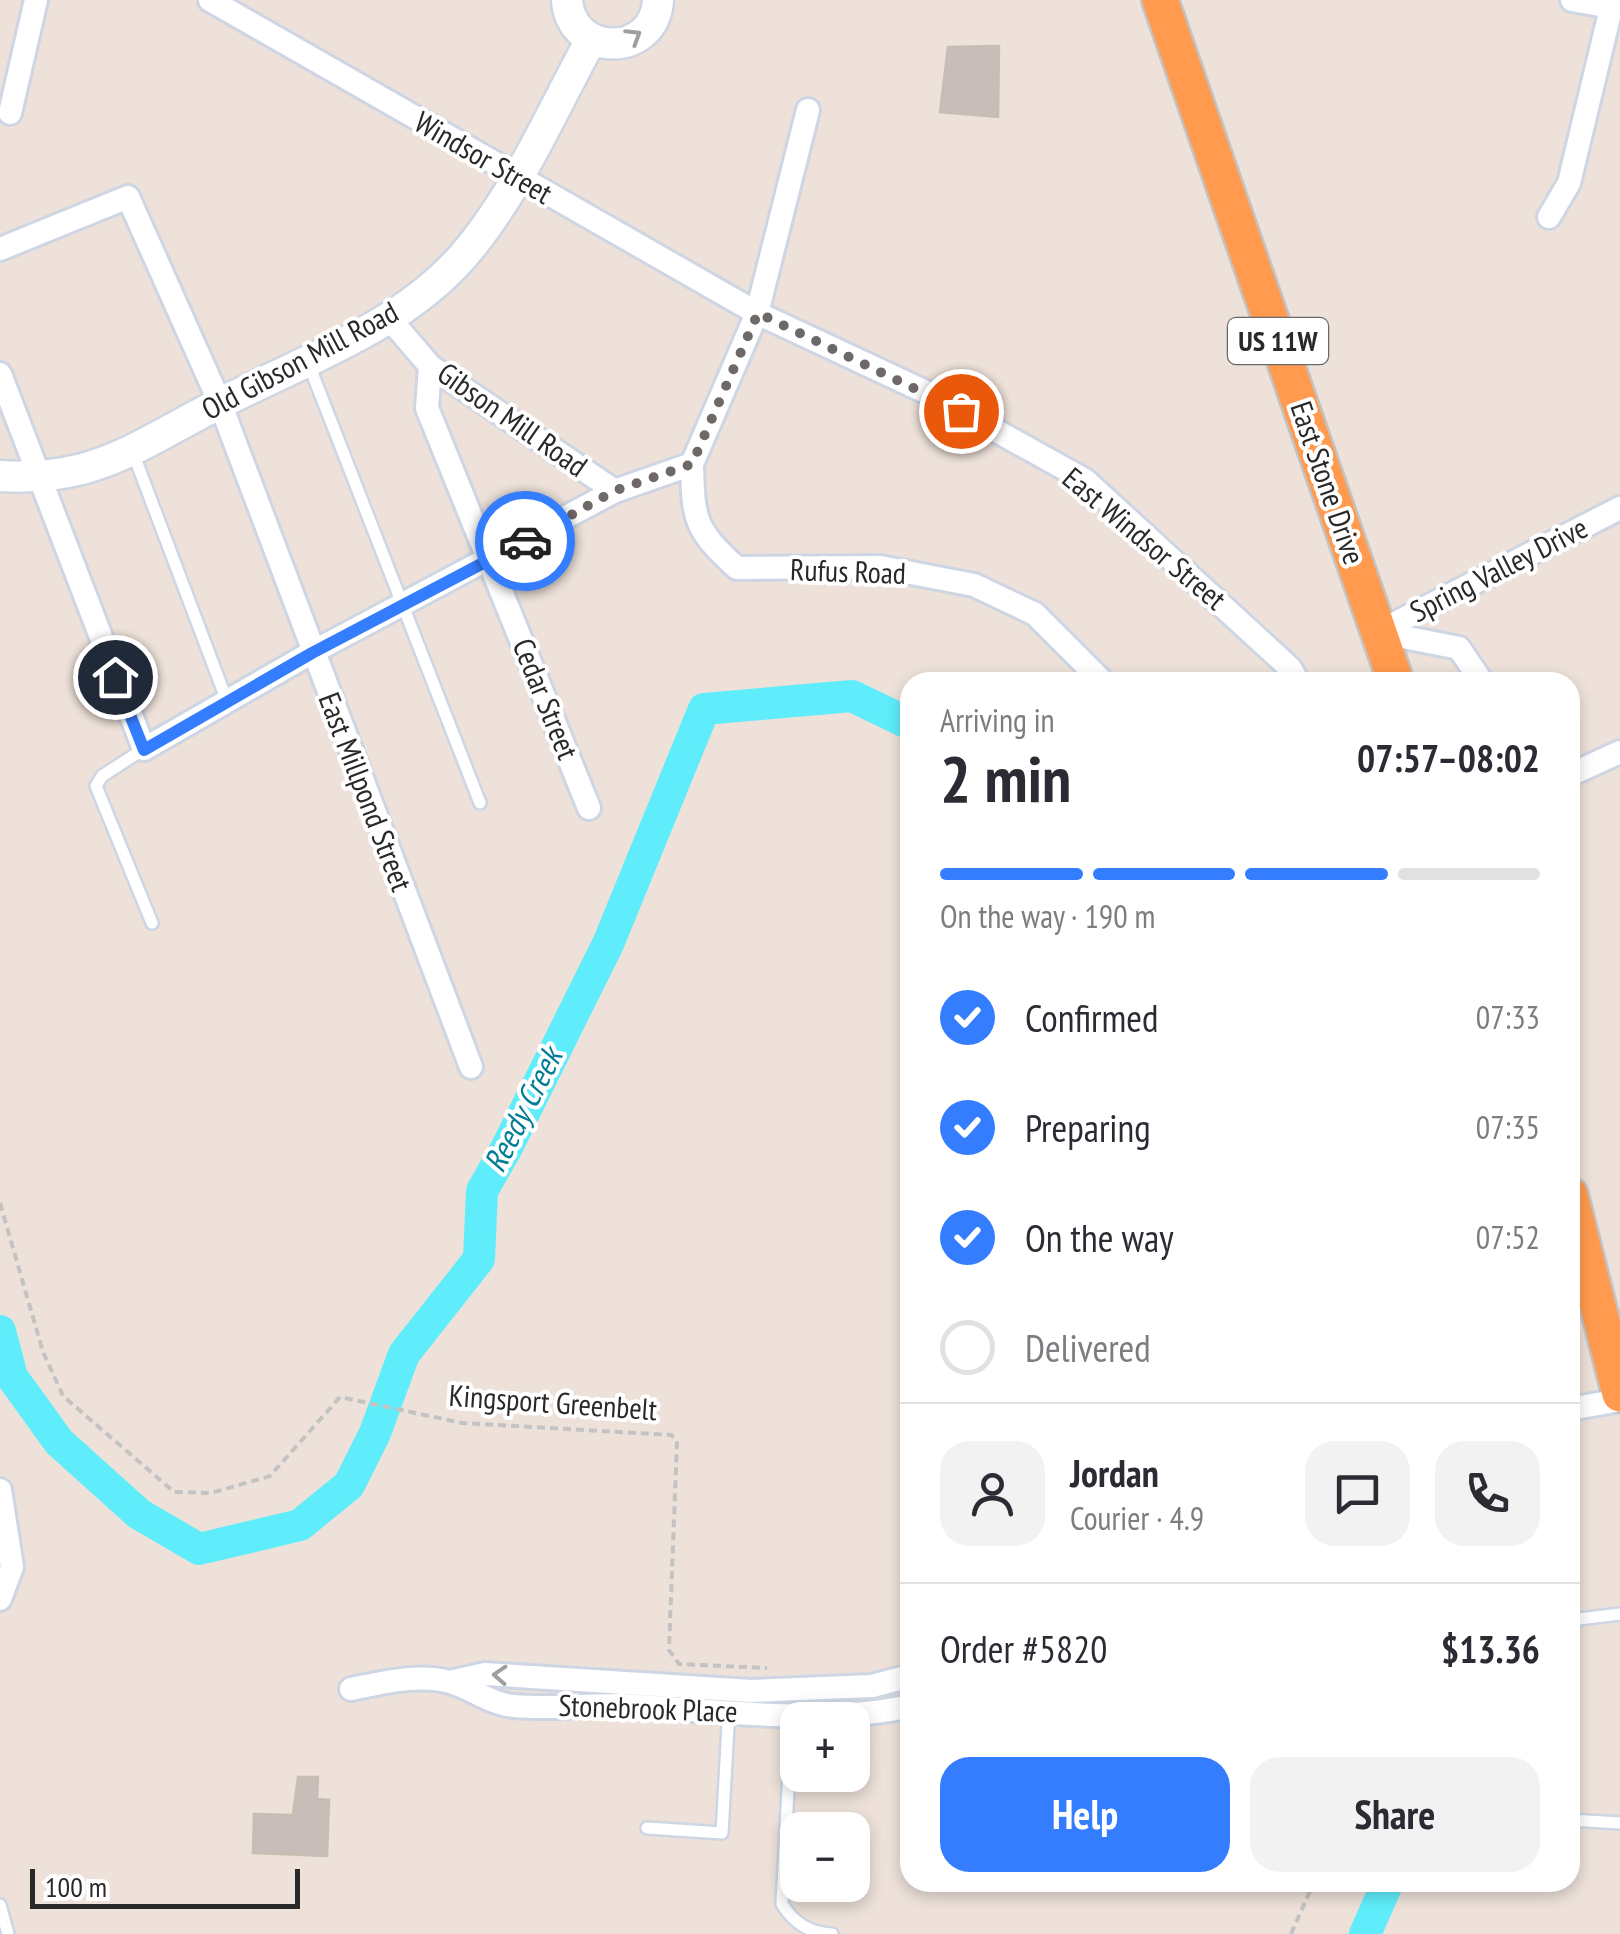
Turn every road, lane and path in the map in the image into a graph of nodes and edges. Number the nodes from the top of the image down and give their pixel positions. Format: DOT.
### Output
graph roads {
  1 [pos="36,0"];
  2 [pos="210,0"];
  3 [pos="567,0"];
  4 [pos="658,0"];
  5 [pos="1160,0"];
  6 [pos="1572,0"];
  7 [pos="1612,4"];
  8 [pos="591,40"];
  9 [pos="808,110"];
  10 [pos="10,113"];
  11 [pos="515,176"];
  12 [pos="1549,217"];
  13 [pos="0,249"];
  14 [pos="758,313"];
  15 [pos="389,318"];
  16 [pos="307,361"];
  17 [pos="430,366"];
  18 [pos="0,374"];
  19 [pos="220,403"];
  20 [pos="132,450"];
  21 [pos="692,464"];
  22 [pos="0,476"];
  23 [pos="37,478"];
  24 [pos="614,491"];
  25 [pos="1620,508"];
  26 [pos="490,561"];
  27 [pos="404,605"];
  28 [pos="1378,632"];
  29 [pos="312,653"];
  30 [pos="1093,672"];
  31 [pos="1292,672"];
  32 [pos="1392,672"];
  33 [pos="1475,672"];
  34 [pos="227,702"];
  35 [pos="144,750"];
  36 [pos="1620,752"];
  37 [pos="1580,770"];
  38 [pos="480,803"];
  39 [pos="589,808"];
  40 [pos="152,922"];
  41 [pos="471,1067"];
  42 [pos="0,1203"];
  43 [pos="1580,1235"];
  44 [pos="1620,1397"];
  45 [pos="1580,1407"];
  46 [pos="0,1490"];
  47 [pos="0,1599"];
  48 [pos="1620,1614"];
  49 [pos="1580,1619"];
  50 [pos="778,1669"];
  51 [pos="900,1679"];
  52 [pos="351,1689"];
  53 [pos="730,1701"];
  54 [pos="792,1701"];
  55 [pos="900,1707"];
  56 [pos="1580,1821"];
  57 [pos="1620,1823"];
  58 [pos="647,1828"];
  59 [pos="1310,1892"];
  60 [pos="0,1905"];
  61 [pos="8,1934"];
  62 [pos="832,1934"];
  63 [pos="1291,1934"];
  1 -- 10 [label="street"];
  2 -- 11 [label="street, Windsor Street"];
  3 -- 8 [label="main road"];
  8 -- 4 [label="main road, one-way"];
  5 -- 28 [label="highway, East Stone Drive / US 11W"];
  6 -- 7 [label="street"];
  7 -- 12 [label="street"];
  8 -- 11 [label="main road, Old Gibson Mill Road"];
  9 -- 14 [label="street"];
  11 -- 14 [label="street, Windsor Street"];
  11 -- 15 [label="main road, Old Gibson Mill Road"];
  13 -- 19 [label="street, East Millpond Street"];
  14 -- 21 [label="street"];
  14 -- 31 [label="street, East Windsor Street"];
  15 -- 16 [label="main road, Old Gibson Mill Road"];
  15 -- 17 [label="street, Gibson Mill Road"];
  16 -- 19 [label="main road, Old Gibson Mill Road"];
  16 -- 27 [label="lane"];
  17 -- 24 [label="street, Gibson Mill Road"];
  17 -- 26 [label="street, Cedar Street"];
  18 -- 23 [label="street"];
  19 -- 20 [label="main road, Old Gibson Mill Road"];
  19 -- 29 [label="street, East Millpond Street"];
  20 -- 23 [label="main road, Old Gibson Mill Road"];
  20 -- 34 [label="lane"];
  21 -- 24 [label="street, Gibson Mill Road"];
  21 -- 30 [label="street, Rufus Road"];
  22 -- 23 [label="main road, Old Gibson Mill Road"];
  23 -- 35 [label="street"];
  24 -- 26 [label="street"];
  25 -- 28 [label="street, Spring Valley Drive"];
  26 -- 27 [label="street"];
  26 -- 39 [label="street, Cedar Street"];
  27 -- 29 [label="street"];
  27 -- 38 [label="lane"];
  28 -- 32 [label="highway, East Stone Drive / US 11W"];
  28 -- 33 [label="street"];
  29 -- 34 [label="street"];
  29 -- 41 [label="street, East Millpond Street"];
  34 -- 35 [label="street"];
  35 -- 40 [label="lane"];
  36 -- 37 [label="street"];
  42 -- 50 [label="path, Kingsport Greenbelt"];
  43 -- 44 [label="highway"];
  44 -- 45 [label="street"];
  46 -- 47 [label="street"];
  48 -- 49 [label="lane"];
  51 -- 54 [label="street, Stonebrook Place"];
  52 -- 53 [label="street, Stonebrook Place"];
  53 -- 54 [label="street, Stonebrook Place"];
  53 -- 58 [label="lane"];
  54 -- 55 [label="street, Stonebrook Place"];
  54 -- 62 [label="lane"];
  56 -- 57 [label="lane"];
  59 -- 63 [label="path"];
  60 -- 61 [label="lane"];
}
